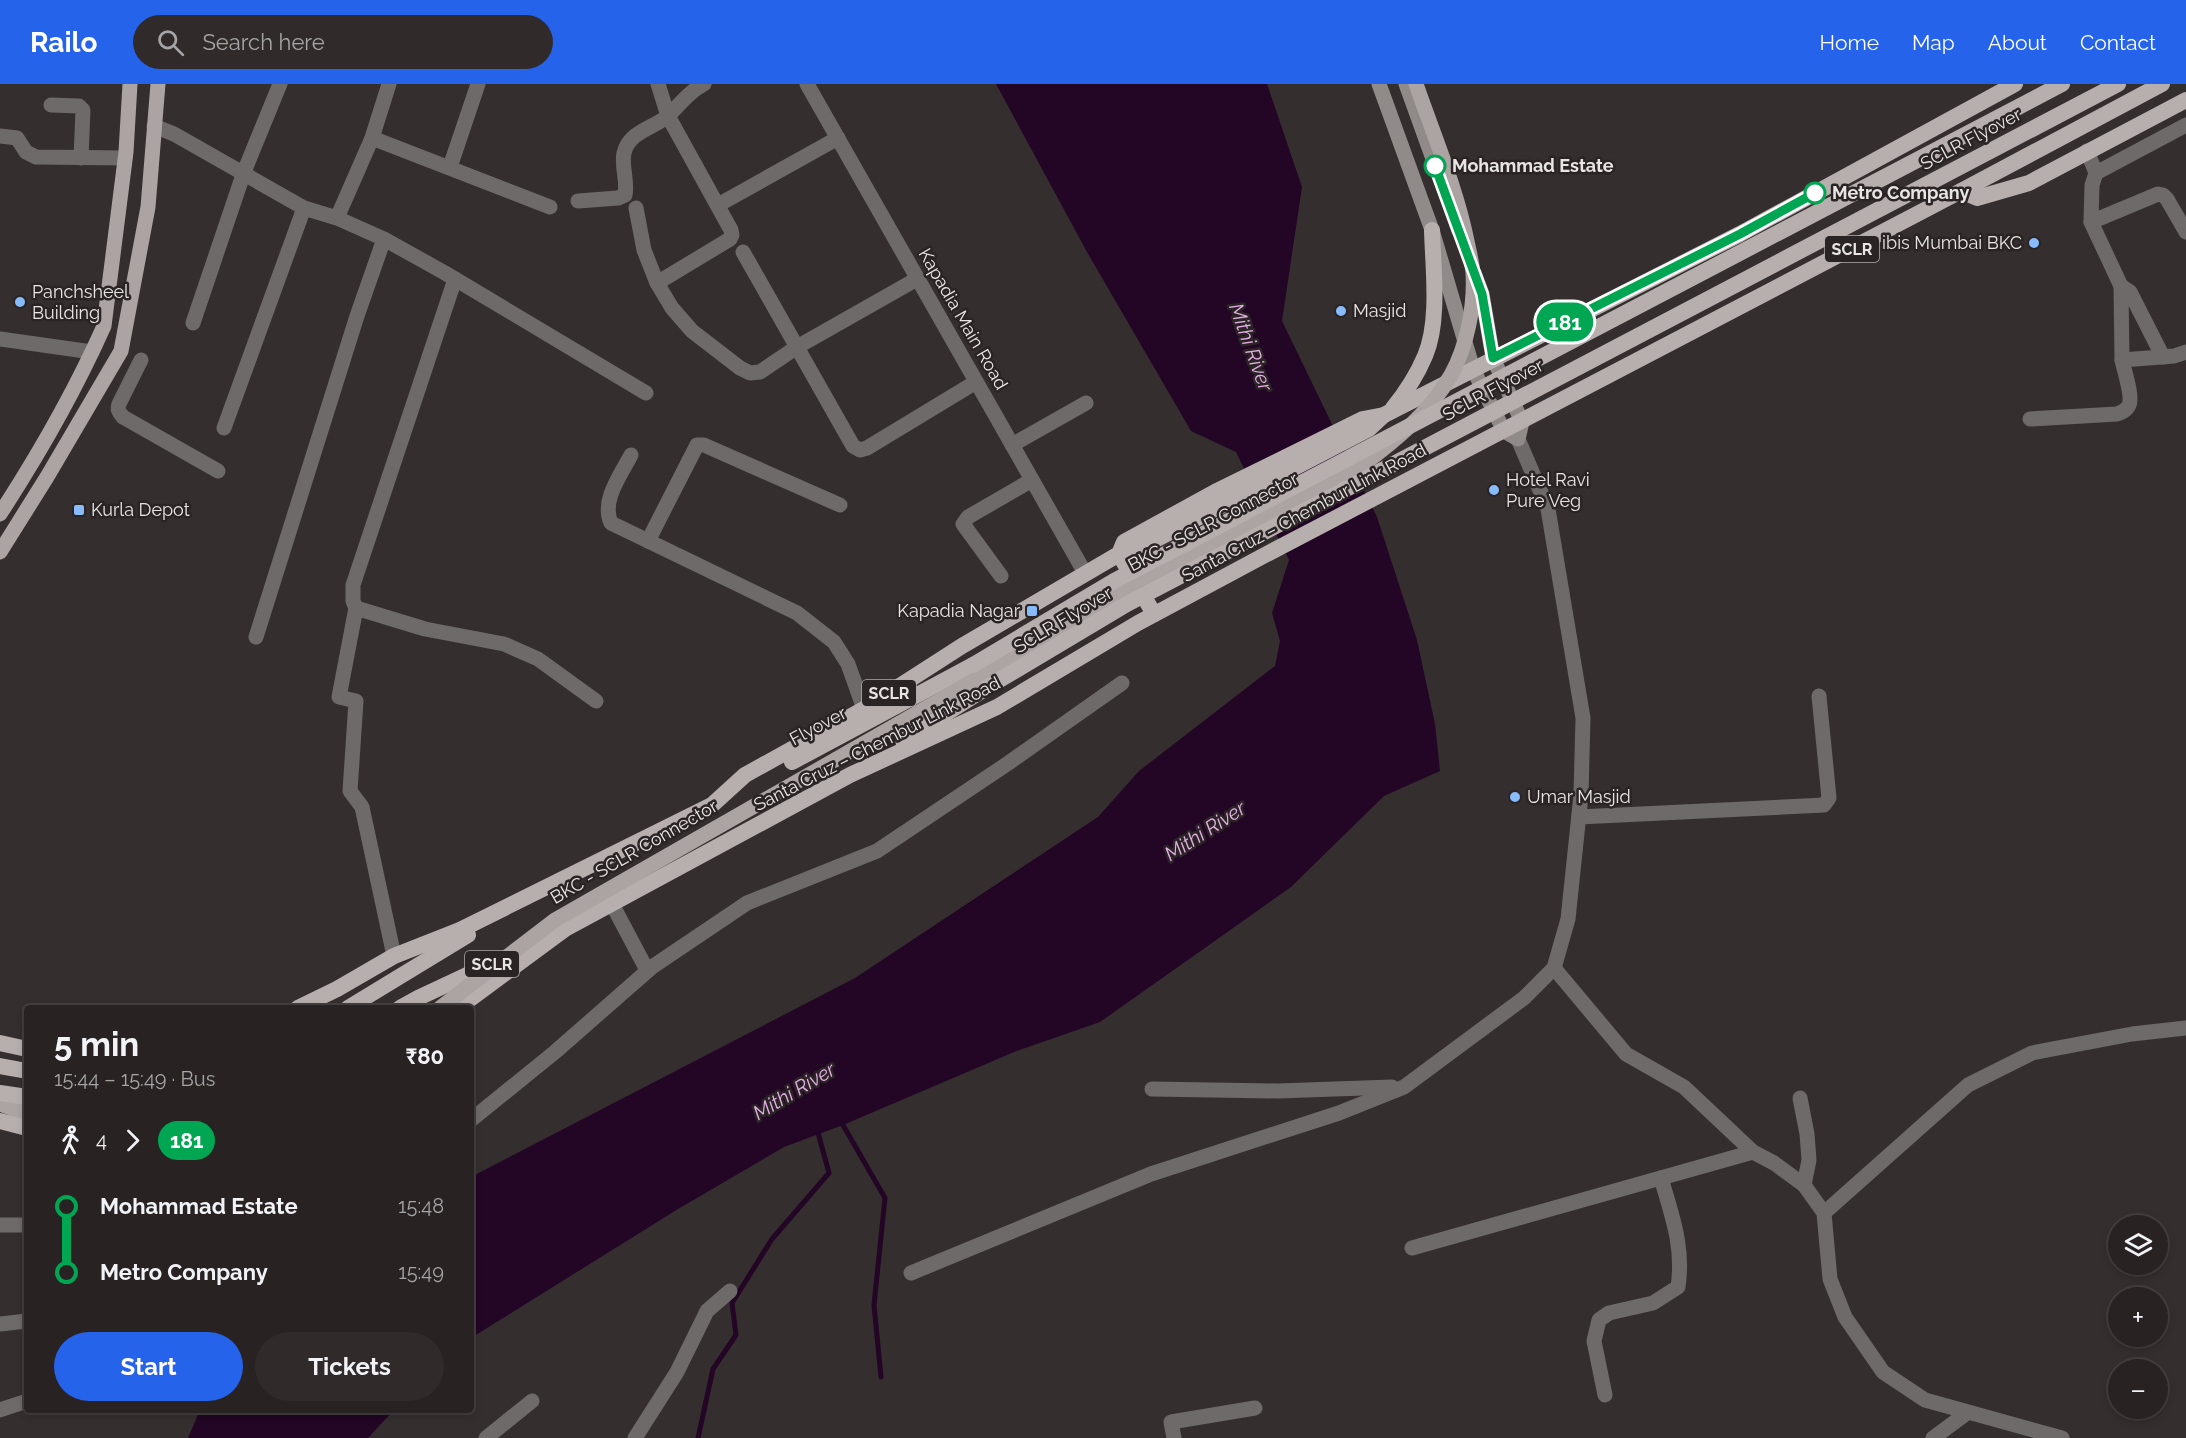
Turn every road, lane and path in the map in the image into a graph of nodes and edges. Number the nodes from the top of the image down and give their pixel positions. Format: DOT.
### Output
graph roads {
  1 [pos="130,84"];
  2 [pos="158,84"];
  3 [pos="280,84"];
  4 [pos="389,84"];
  5 [pos="478,84"];
  6 [pos="658,84"];
  7 [pos="704,84"];
  8 [pos="807,84"];
  9 [pos="1379,84"];
  10 [pos="2015,84"];
  11 [pos="2062,84"];
  12 [pos="2118,84"];
  13 [pos="2162,84"];
  14 [pos="1411,88"];
  15 [pos="2186,100"];
  16 [pos="51,105"];
  17 [pos="1387,105"];
  18 [pos="668,116"];
  19 [pos="2186,125"];
  20 [pos="154,126"];
  21 [pos="0,136"];
  22 [pos="372,138"];
  23 [pos="838,138"];
  24 [pos="2087,151"];
  25 [pos="81,158"];
  26 [pos="125,158"];
  27 [pos="450,167"];
  28 [pos="244,172"];
  29 [pos="2096,173"];
  30 [pos="1960,191"];
  31 [pos="578,201"];
  32 [pos="718,205"];
  33 [pos="550,207"];
  34 [pos="304,208"];
  35 [pos="636,208"];
  36 [pos="337,219"];
  37 [pos="2091,222"];
  38 [pos="1432,230"];
  39 [pos="2186,232"];
  40 [pos="384,239"];
  41 [pos="743,252"];
  42 [pos="455,279"];
  43 [pos="917,279"];
  44 [pos="657,284"];
  45 [pos="2121,286"];
  46 [pos="193,323"];
  47 [pos="0,339"];
  48 [pos="797,347"];
  49 [pos="92,352"];
  50 [pos="2186,352"];
  51 [pos="2163,357"];
  52 [pos="1493,358"];
  53 [pos="141,360"];
  54 [pos="2122,360"];
  55 [pos="1473,369"];
  56 [pos="109,371"];
  57 [pos="976,382"];
  58 [pos="127,388"];
  59 [pos="646,393"];
  60 [pos="1086,403"];
  61 [pos="1387,413"];
  62 [pos="2030,419"];
  63 [pos="1522,422"];
  64 [pos="1366,424"];
  65 [pos="224,428"];
  66 [pos="1511,435"];
  67 [pos="1012,445"];
  68 [pos="631,455"];
  69 [pos="218,471"];
  70 [pos="1032,480"];
  71 [pos="840,505"];
  72 [pos="0,514"];
  73 [pos="648,541"];
  74 [pos="0,552"];
  75 [pos="1119,554"];
  76 [pos="1085,573"];
  77 [pos="1001,576"];
  78 [pos="356,608"];
  79 [pos="1154,614"];
  80 [pos="256,636"];
  81 [pos="1122,683"];
  82 [pos="1819,696"];
  83 [pos="596,701"];
  84 [pos="864,709"];
  85 [pos="850,775"];
  86 [pos="712,805"];
  87 [pos="1579,817"];
  88 [pos="542,888"];
  89 [pos="612,904"];
  90 [pos="565,929"];
  91 [pos="394,956"];
  92 [pos="1554,968"];
  93 [pos="648,970"];
  94 [pos="304,1005"];
  95 [pos="353,1005"];
  96 [pos="405,1005"];
  97 [pos="444,1005"];
  98 [pos="462,1005"];
  99 [pos="2186,1028"];
  100 [pos="0,1043"];
  101 [pos="24,1048"];
  102 [pos="0,1066"];
  103 [pos="24,1070"];
  104 [pos="1404,1087"];
  105 [pos="1152,1089"];
  106 [pos="0,1093"];
  107 [pos="24,1097"];
  108 [pos="1800,1098"];
  109 [pos="0,1104"];
  110 [pos="24,1113"];
  111 [pos="474,1118"];
  112 [pos="0,1121"];
  113 [pos="24,1127"];
  114 [pos="1753,1152"];
  115 [pos="1661,1178"];
  116 [pos="1804,1185"];
  117 [pos="1824,1213"];
  118 [pos="0,1225"];
  119 [pos="24,1225"];
  120 [pos="1412,1248"];
  121 [pos="911,1273"];
  122 [pos="730,1291"];
  123 [pos="24,1321"];
  124 [pos="0,1324"];
  125 [pos="1605,1395"];
  126 [pos="532,1401"];
  127 [pos="24,1402"];
  128 [pos="1255,1408"];
  129 [pos="0,1410"];
  130 [pos="1967,1413"];
  131 [pos="486,1438"];
  132 [pos="635,1438"];
  133 [pos="1174,1438"];
  134 [pos="1934,1438"];
  135 [pos="2062,1438"];
  1 -- 26 [label="main road"];
  2 -- 20 [label="main road"];
  3 -- 28 [label="street"];
  4 -- 22 [label="street"];
  5 -- 27 [label="street"];
  6 -- 18 [label="street"];
  7 -- 18 [label="street"];
  8 -- 23 [label="street, Kapadia Main Road"];
  9 -- 17 [label="main road"];
  10 -- 52 [label="highway, Santa Cruz – Chembur Link Road / SCLR"];
  11 -- 86 [label="highway, Flyover, bridge"];
  12 -- 85 [label="highway, SCLR Flyover, bridge"];
  13 -- 30 [label="highway, Santa Cruz – Chembur Link Road"];
  14 -- 17 [label="main road"];
  14 -- 52 [label="main road"];
  14 -- 97 [label="main road, BKC - SCLR Connector, bridge"];
  15 -- 24 [label="highway"];
  16 -- 25 [label="street"];
  17 -- 38 [label="main road"];
  18 -- 31 [label="street"];
  18 -- 32 [label="street"];
  19 -- 29 [label="street"];
  20 -- 28 [label="street"];
  20 -- 56 [label="main road"];
  21 -- 25 [label="street"];
  22 -- 27 [label="street"];
  22 -- 36 [label="street"];
  23 -- 32 [label="street"];
  23 -- 43 [label="street, Kapadia Main Road"];
  24 -- 29 [label="street"];
  24 -- 30 [label="highway"];
  25 -- 26 [label="street"];
  26 -- 49 [label="main road"];
  27 -- 33 [label="street"];
  28 -- 34 [label="street"];
  28 -- 46 [label="street"];
  29 -- 37 [label="street"];
  30 -- 63 [label="highway, Santa Cruz – Chembur Link Road / SCLR"];
  32 -- 44 [label="street"];
  34 -- 36 [label="street"];
  34 -- 65 [label="street"];
  35 -- 44 [label="street"];
  36 -- 40 [label="street"];
  37 -- 39 [label="street"];
  37 -- 45 [label="street"];
  38 -- 55 [label="main road"];
  38 -- 61 [label="highway"];
  40 -- 42 [label="street"];
  40 -- 80 [label="street"];
  41 -- 48 [label="street"];
  42 -- 59 [label="street"];
  42 -- 78 [label="street"];
  43 -- 48 [label="street"];
  43 -- 57 [label="street, Kapadia Main Road"];
  44 -- 48 [label="street"];
  45 -- 51 [label="street"];
  45 -- 54 [label="street"];
  47 -- 49 [label="street"];
  48 -- 57 [label="street"];
  49 -- 72 [label="main road"];
  50 -- 51 [label="street"];
  51 -- 54 [label="street"];
  52 -- 55 [label="highway, Santa Cruz – Chembur Link Road / SCLR"];
  52 -- 63 [label="main road"];
  53 -- 58 [label="street"];
  54 -- 62 [label="street"];
  55 -- 61 [label="highway, Santa Cruz – Chembur Link Road / SCLR"];
  55 -- 66 [label="main road"];
  56 -- 58 [label="street"];
  56 -- 74 [label="main road"];
  57 -- 67 [label="street, Kapadia Main Road"];
  58 -- 69 [label="street"];
  60 -- 67 [label="street"];
  61 -- 64 [label="highway, Santa Cruz – Chembur Link Road / SCLR"];
  63 -- 66 [label="highway, Santa Cruz – Chembur Link Road / SCLR"];
  64 -- 75 [label="highway"];
  64 -- 75 [label="highway, Santa Cruz – Chembur Link Road / SCLR"];
  66 -- 79 [label="highway, Santa Cruz – Chembur Link Road / SCLR"];
  66 -- 87 [label="street"];
  67 -- 70 [label="street, Kapadia Main Road"];
  68 -- 73 [label="street"];
  70 -- 76 [label="street, Kapadia Main Road"];
  70 -- 77 [label="street"];
  71 -- 73 [label="street"];
  73 -- 84 [label="street"];
  75 -- 76 [label="highway, Santa Cruz – Chembur Link Road / SCLR"];
  75 -- 79 [label="highway"];
  76 -- 84 [label="highway, Santa Cruz – Chembur Link Road / SCLR"];
  78 -- 83 [label="street"];
  78 -- 91 [label="street"];
  79 -- 85 [label="highway, Santa Cruz – Chembur Link Road / SCLR"];
  81 -- 93 [label="street"];
  82 -- 87 [label="street"];
  84 -- 86 [label="highway, Santa Cruz – Chembur Link Road / SCLR"];
  85 -- 89 [label="highway, Santa Cruz – Chembur Link Road / SCLR"];
  86 -- 88 [label="highway, Santa Cruz – Chembur Link Road / SCLR"];
  87 -- 92 [label="street"];
  88 -- 91 [label="highway, Santa Cruz – Chembur Link Road"];
  88 -- 95 [label="highway, SCLR"];
  89 -- 90 [label="highway, Santa Cruz – Chembur Link Road / SCLR"];
  89 -- 93 [label="street"];
  90 -- 96 [label="highway, SCLR"];
  90 -- 98 [label="highway, Santa Cruz – Chembur Link Road"];
  91 -- 94 [label="highway, Santa Cruz – Chembur Link Road"];
  92 -- 104 [label="street"];
  92 -- 114 [label="street"];
  93 -- 111 [label="street"];
  99 -- 117 [label="street"];
  100 -- 101 [label="highway"];
  102 -- 103 [label="highway"];
  104 -- 105 [label="street"];
  104 -- 121 [label="street"];
  106 -- 107 [label="highway"];
  108 -- 116 [label="street"];
  109 -- 110 [label="main road"];
  112 -- 113 [label="highway"];
  114 -- 115 [label="street"];
  114 -- 116 [label="street"];
  115 -- 120 [label="street"];
  115 -- 125 [label="street"];
  116 -- 117 [label="street"];
  117 -- 130 [label="street"];
  118 -- 119 [label="street"];
  122 -- 132 [label="street"];
  123 -- 124 [label="street"];
  126 -- 131 [label="street"];
  127 -- 129 [label="street"];
  128 -- 133 [label="street"];
  130 -- 134 [label="street"];
  130 -- 135 [label="street"];
}
